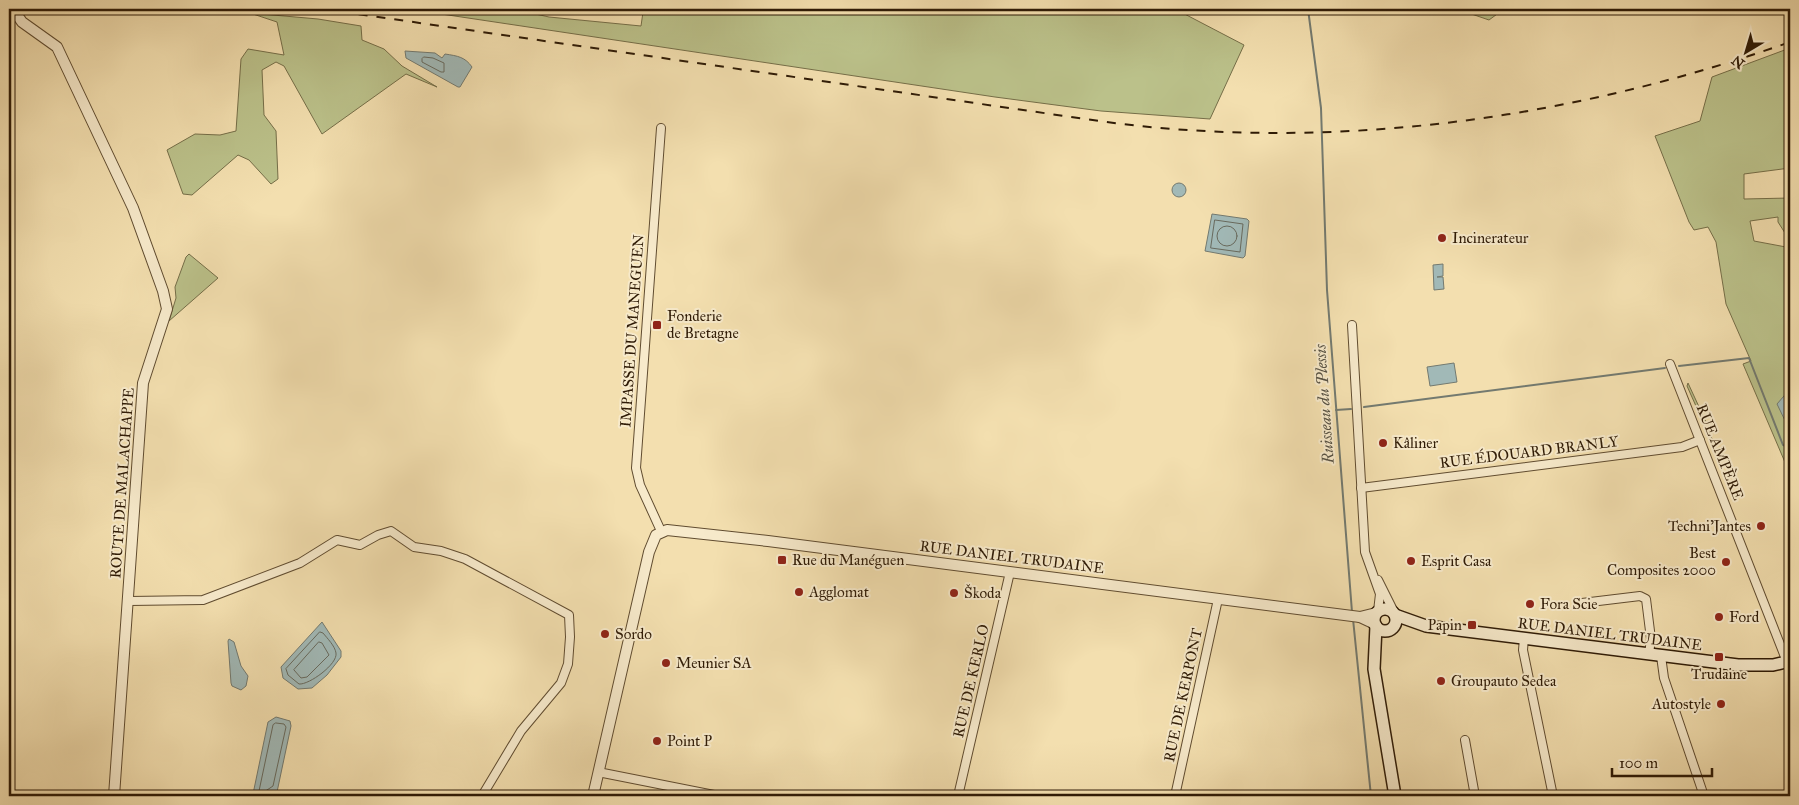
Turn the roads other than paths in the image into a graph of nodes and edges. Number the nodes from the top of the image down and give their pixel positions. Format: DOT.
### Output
graph roads {
  1 [pos="13,9"];
  2 [pos="661,128"];
  3 [pos="1352,325"];
  4 [pos="1670,364"];
  5 [pos="1700,440"];
  6 [pos="1361,488"];
  7 [pos="661,531"];
  8 [pos="1369,568"];
  9 [pos="1010,572"];
  10 [pos="1218,599"];
  11 [pos="129,601"];
  12 [pos="1582,603"];
  13 [pos="1394,614"];
  14 [pos="1376,619"];
  15 [pos="1426,626"];
  16 [pos="1391,630"];
  17 [pos="1524,638"];
  18 [pos="1649,654"];
  19 [pos="1661,656"];
  20 [pos="1789,661"];
  21 [pos="1378,687"];
  22 [pos="1465,740"];
  23 [pos="598,772"];
  24 [pos="114,796"];
  25 [pos="482,796"];
  26 [pos="592,796"];
  27 [pos="720,796"];
  28 [pos="958,796"];
  29 [pos="1175,796"];
  30 [pos="1395,796"];
  31 [pos="1475,796"];
  32 [pos="1553,796"];
  33 [pos="1704,796"];
  1 -- 11 [label="street, ROUTE DE MALACHAPPE"];
  2 -- 7 [label="street, IMPASSE DU MANEGUEN"];
  3 -- 6 [label="street"];
  4 -- 5 [label="street, RUE AMPÈRE"];
  5 -- 6 [label="street, RUE ÉDOUARD BRANLY"];
  5 -- 20 [label="street, RUE AMPÈRE"];
  6 -- 8 [label="street"];
  7 -- 9 [label="street, RUE DANIEL TRUDAINE"];
  7 -- 23 [label="street"];
  8 -- 13 [label="street"];
  8 -- 14 [label="street"];
  9 -- 10 [label="street, RUE DANIEL TRUDAINE"];
  9 -- 28 [label="street, RUE DE KERLO"];
  10 -- 14 [label="street, RUE DANIEL TRUDAINE"];
  10 -- 29 [label="street, RUE DE KERPONT"];
  11 -- 24 [label="street, ROUTE DE MALACHAPPE"];
  11 -- 25 [label="street"];
  12 -- 18 [label="street"];
  13 -- 14 [label="main road"];
  13 -- 15 [label="main road, RUE DANIEL TRUDAINE"];
  13 -- 16 [label="main road"];
  14 -- 16 [label="main road"];
  14 -- 21 [label="main road"];
  15 -- 16 [label="main road, RUE DANIEL TRUDAINE"];
  15 -- 17 [label="main road, RUE DANIEL TRUDAINE"];
  16 -- 21 [label="main road"];
  17 -- 18 [label="main road, RUE DANIEL TRUDAINE"];
  17 -- 32 [label="street"];
  18 -- 19 [label="main road, RUE DANIEL TRUDAINE"];
  19 -- 20 [label="main road, RUE DANIEL TRUDAINE"];
  19 -- 33 [label="street"];
  21 -- 30 [label="main road"];
  22 -- 31 [label="street"];
  23 -- 26 [label="street"];
  23 -- 27 [label="street"];
}
